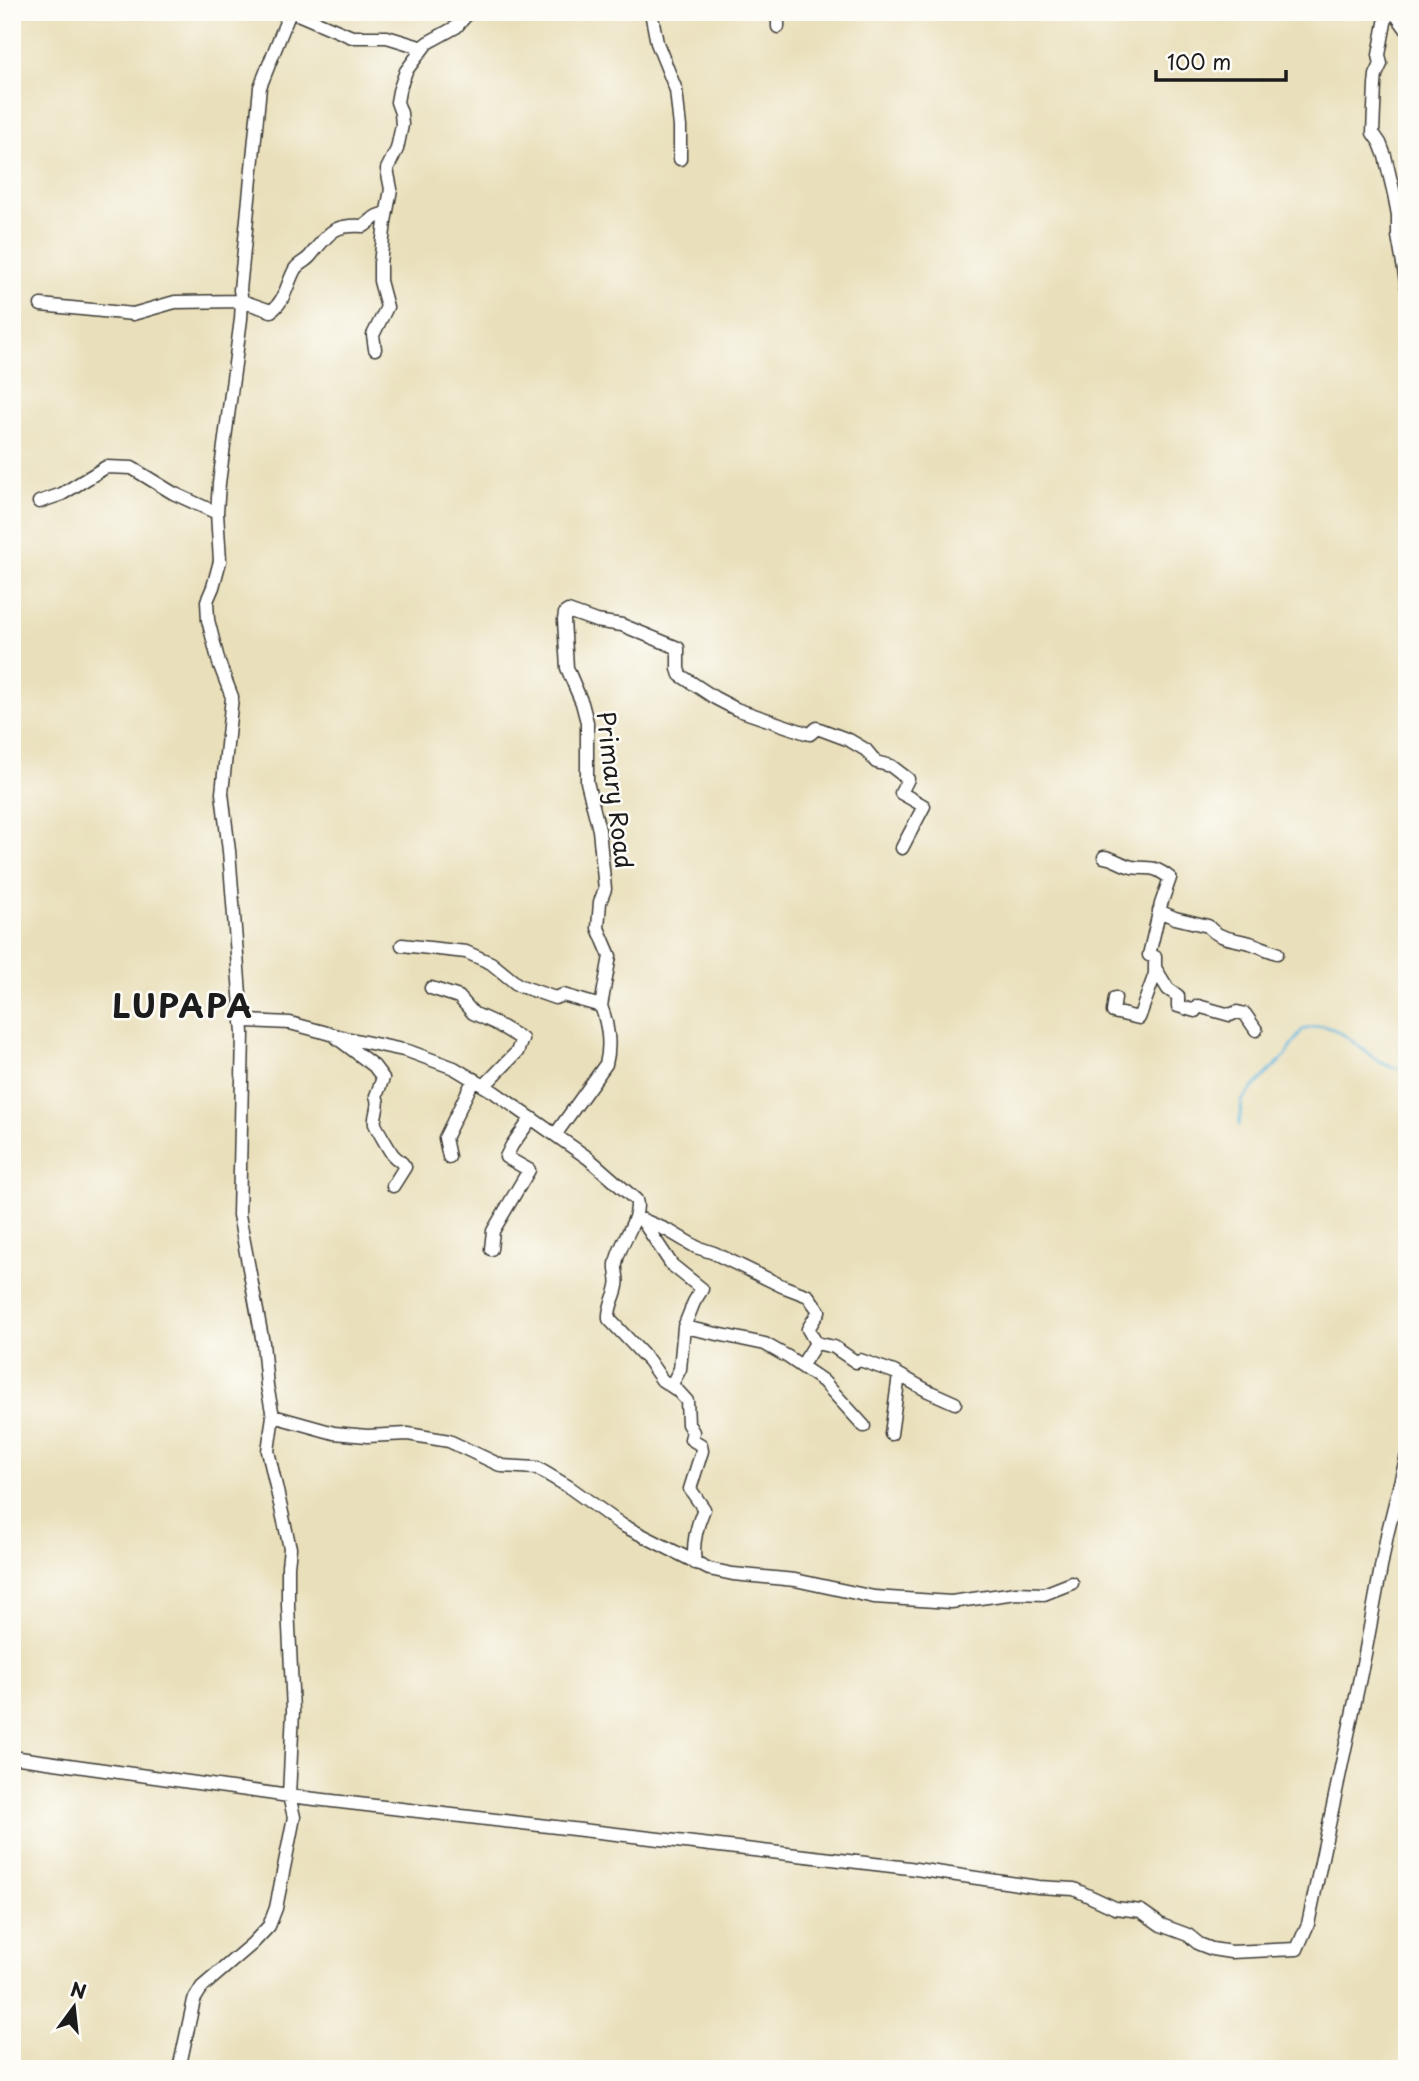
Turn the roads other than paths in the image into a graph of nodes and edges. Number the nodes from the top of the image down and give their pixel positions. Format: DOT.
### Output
graph roads {
  1 [pos="292,12"];
  2 [pos="469,12"];
  3 [pos="651,12"];
  4 [pos="778,12"];
  5 [pos="1387,12"];
  6 [pos="1394,12"];
  7 [pos="778,27"];
  8 [pos="1407,30"];
  9 [pos="423,48"];
  10 [pos="680,159"];
  11 [pos="386,214"];
  12 [pos="1407,287"];
  13 [pos="242,301"];
  14 [pos="41,305"];
  15 [pos="375,349"];
  16 [pos="39,502"];
  17 [pos="217,513"];
  18 [pos="902,848"];
  19 [pos="1104,857"];
  20 [pos="1159,911"];
  21 [pos="402,945"];
  22 [pos="1277,953"];
  23 [pos="1155,968"];
  24 [pos="431,988"];
  25 [pos="1115,998"];
  26 [pos="601,1006"];
  27 [pos="242,1023"];
  28 [pos="1256,1030"];
  29 [pos="331,1034"];
  30 [pos="479,1083"];
  31 [pos="531,1119"];
  32 [pos="555,1135"];
  33 [pos="449,1157"];
  34 [pos="393,1186"];
  35 [pos="639,1218"];
  36 [pos="491,1249"];
  37 [pos="684,1327"];
  38 [pos="816,1343"];
  39 [pos="802,1366"];
  40 [pos="900,1375"];
  41 [pos="671,1386"];
  42 [pos="955,1403"];
  43 [pos="273,1416"];
  44 [pos="864,1426"];
  45 [pos="891,1434"];
  46 [pos="1407,1455"];
  47 [pos="695,1563"];
  48 [pos="1072,1583"];
  49 [pos="12,1757"];
  50 [pos="289,1796"];
  51 [pos="179,2069"];
  1 -- 9 [label="street"];
  1 -- 13 [label="street"];
  2 -- 9 [label="street"];
  3 -- 10 [label="street"];
  4 -- 7 [label="street"];
  5 -- 12 [label="street"];
  6 -- 8 [label="street"];
  9 -- 11 [label="street"];
  11 -- 13 [label="street"];
  11 -- 15 [label="street"];
  13 -- 14 [label="street"];
  13 -- 17 [label="street"];
  16 -- 17 [label="street"];
  17 -- 27 [label="street"];
  18 -- 26 [label="street, Primary Road"];
  19 -- 20 [label="street"];
  20 -- 22 [label="street"];
  20 -- 23 [label="street"];
  21 -- 26 [label="street"];
  23 -- 25 [label="street"];
  23 -- 28 [label="street"];
  24 -- 30 [label="street"];
  26 -- 32 [label="street"];
  27 -- 29 [label="street"];
  27 -- 43 [label="street"];
  29 -- 30 [label="street"];
  29 -- 34 [label="street"];
  30 -- 31 [label="street"];
  30 -- 33 [label="street"];
  31 -- 32 [label="street"];
  31 -- 36 [label="street"];
  32 -- 35 [label="street"];
  35 -- 37 [label="street"];
  35 -- 38 [label="street"];
  35 -- 41 [label="street"];
  37 -- 39 [label="street"];
  37 -- 41 [label="street"];
  38 -- 39 [label="street"];
  38 -- 40 [label="street"];
  39 -- 44 [label="street"];
  40 -- 42 [label="street"];
  40 -- 45 [label="street"];
  41 -- 47 [label="street"];
  43 -- 47 [label="street"];
  43 -- 50 [label="street"];
  46 -- 50 [label="street"];
  47 -- 48 [label="street"];
  49 -- 50 [label="street"];
  50 -- 51 [label="street"];
}
